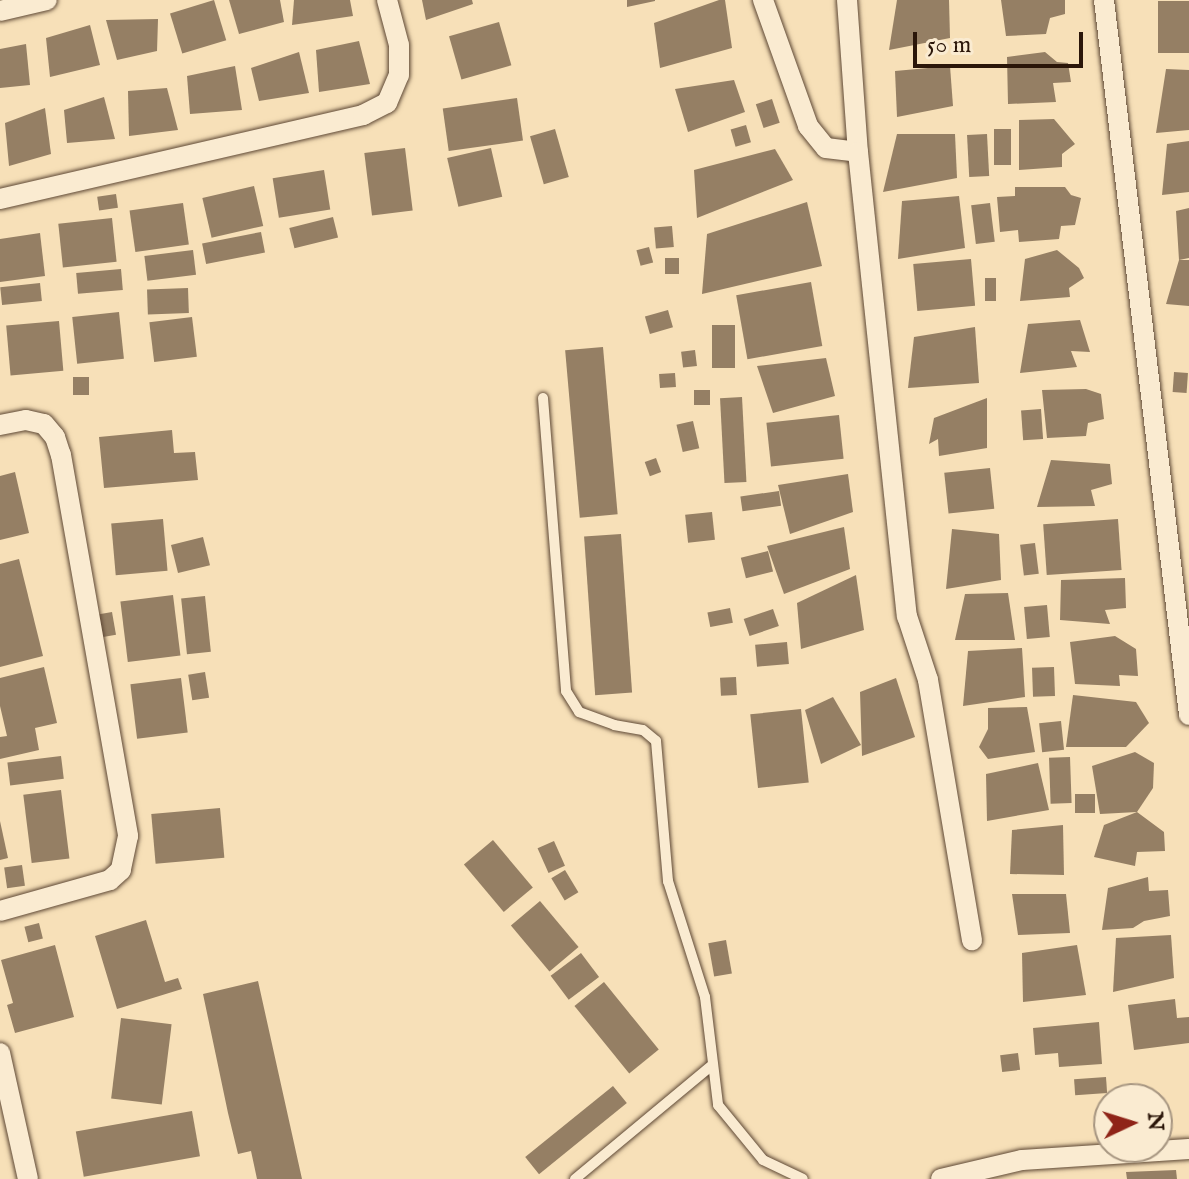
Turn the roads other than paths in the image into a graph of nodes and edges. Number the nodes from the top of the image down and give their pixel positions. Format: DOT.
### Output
graph roads {
  1 [pos="47,0"];
  2 [pos="387,0"];
  3 [pos="763,0"];
  4 [pos="847,0"];
  5 [pos="1104,0"];
  6 [pos="0,11"];
  7 [pos="858,152"];
  8 [pos="0,199"];
  9 [pos="543,398"];
  10 [pos="0,425"];
  11 [pos="1189,715"];
  12 [pos="0,911"];
  13 [pos="972,940"];
  14 [pos="0,1053"];
  15 [pos="711,1066"];
  16 [pos="1189,1149"];
  17 [pos="28,1179"];
  18 [pos="575,1179"];
  19 [pos="803,1179"];
  20 [pos="941,1179"];
  1 -- 6 [label="street"];
  2 -- 8 [label="street"];
  3 -- 7 [label="street"];
  4 -- 7 [label="street"];
  5 -- 11 [label="street"];
  7 -- 13 [label="street"];
  9 -- 15 [label="lane"];
  10 -- 12 [label="street"];
  14 -- 17 [label="street"];
  15 -- 18 [label="lane"];
  15 -- 19 [label="lane"];
  16 -- 20 [label="street"];
}
